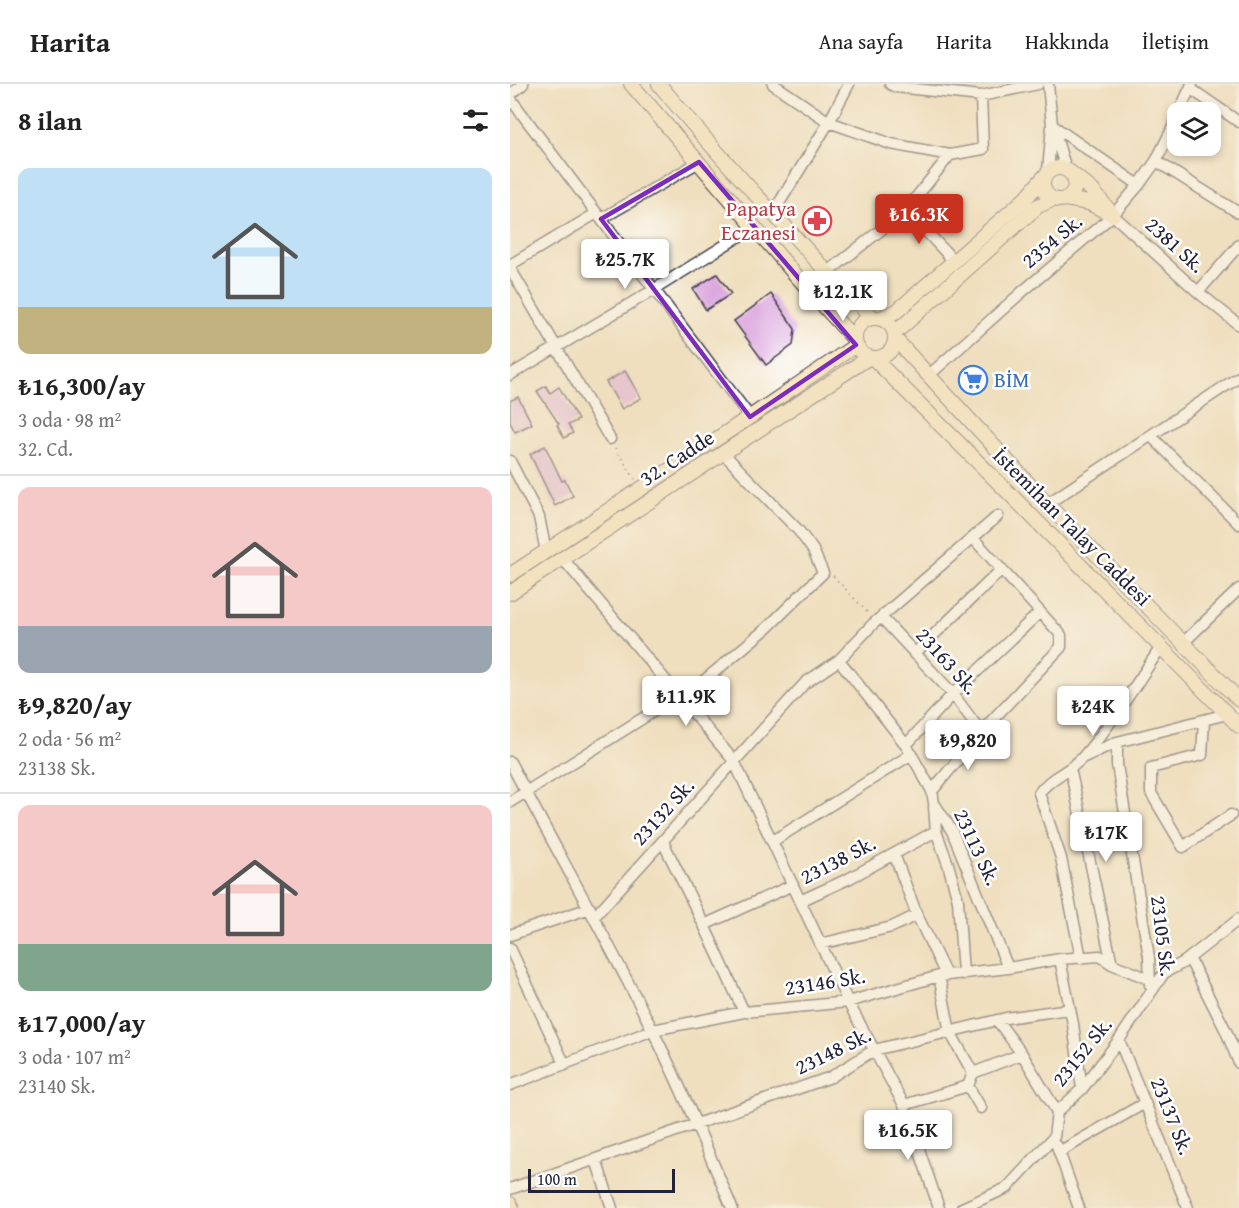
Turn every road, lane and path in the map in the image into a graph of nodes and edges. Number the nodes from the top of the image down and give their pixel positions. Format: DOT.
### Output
graph roads {
  1 [pos="523,84"];
  2 [pos="632,84"];
  3 [pos="659,84"];
  4 [pos="773,84"];
  5 [pos="849,84"];
  6 [pos="890,84"];
  7 [pos="1038,84"];
  8 [pos="1048,84"];
  9 [pos="1191,86"];
  10 [pos="981,96"];
  11 [pos="510,97"];
  12 [pos="1184,102"];
  13 [pos="828,122"];
  14 [pos="1239,122"];
  15 [pos="1052,125"];
  16 [pos="1167,139"];
  17 [pos="950,155"];
  18 [pos="1156,161"];
  19 [pos="699,162"];
  20 [pos="1068,170"];
  21 [pos="1046,175"];
  22 [pos="1139,185"];
  23 [pos="1059,199"];
  24 [pos="906,210"];
  25 [pos="772,213"];
  26 [pos="1239,213"];
  27 [pos="1113,215"];
  28 [pos="599,216"];
  29 [pos="754,227"];
  30 [pos="1239,245"];
  31 [pos="954,261"];
  32 [pos="510,266"];
  33 [pos="828,272"];
  34 [pos="655,289"];
  35 [pos="1198,292"];
  36 [pos="877,318"];
  37 [pos="1237,320"];
  38 [pos="895,337"];
  39 [pos="855,342"];
  40 [pos="556,348"];
  41 [pos="871,358"];
  42 [pos="510,375"];
  43 [pos="928,376"];
  44 [pos="1239,377"];
  45 [pos="750,417"];
  46 [pos="1151,436"];
  47 [pos="610,439"];
  48 [pos="723,453"];
  49 [pos="510,461"];
  50 [pos="641,489"];
  51 [pos="1047,504"];
  52 [pos="998,516"];
  53 [pos="1239,524"];
  54 [pos="973,538"];
  55 [pos="546,552"];
  56 [pos="563,559"];
  57 [pos="818,561"];
  58 [pos="1002,569"];
  59 [pos="510,575"];
  60 [pos="1239,589"];
  61 [pos="510,593"];
  62 [pos="1040,612"];
  63 [pos="878,619"];
  64 [pos="1183,643"];
  65 [pos="1161,647"];
  66 [pos="914,654"];
  67 [pos="839,660"];
  68 [pos="953,694"];
  69 [pos="682,699"];
  70 [pos="1239,700"];
  71 [pos="1227,714"];
  72 [pos="1204,720"];
  73 [pos="1239,726"];
  74 [pos="981,732"];
  75 [pos="1117,742"];
  76 [pos="909,749"];
  77 [pos="1081,759"];
  78 [pos="734,761"];
  79 [pos="510,762"];
  80 [pos="1070,768"];
  81 [pos="932,791"];
  82 [pos="526,792"];
  83 [pos="510,802"];
  84 [pos="934,803"];
  85 [pos="1231,815"];
  86 [pos="936,831"];
  87 [pos="663,842"];
  88 [pos="773,842"];
  89 [pos="894,854"];
  90 [pos="793,885"];
  91 [pos="800,901"];
  92 [pos="592,912"];
  93 [pos="918,915"];
  94 [pos="1239,919"];
  95 [pos="704,925"];
  96 [pos="510,935"];
  97 [pos="820,944"];
  98 [pos="510,948"];
  99 [pos="1081,958"];
  100 [pos="1189,958"];
  101 [pos="1060,960"];
  102 [pos="1112,964"];
  103 [pos="1008,969"];
  104 [pos="963,974"];
  105 [pos="942,976"];
  106 [pos="1149,979"];
  107 [pos="1151,993"];
  108 [pos="848,1002"];
  109 [pos="1069,1009"];
  110 [pos="744,1012"];
  111 [pos="997,1020"];
  112 [pos="653,1030"];
  113 [pos="950,1032"];
  114 [pos="1119,1040"];
  115 [pos="874,1050"];
  116 [pos="1022,1054"];
  117 [pos="1239,1063"];
  118 [pos="565,1065"];
  119 [pos="973,1073"];
  120 [pos="510,1085"];
  121 [pos="968,1086"];
  122 [pos="1082,1089"];
  123 [pos="1145,1103"];
  124 [pos="904,1105"];
  125 [pos="981,1108"];
  126 [pos="1057,1112"];
  127 [pos="697,1125"];
  128 [pos="1054,1137"];
  129 [pos="1059,1152"];
  130 [pos="596,1160"];
  131 [pos="510,1189"];
  132 [pos="510,1204"];
  133 [pos="512,1208"];
  134 [pos="612,1208"];
  135 [pos="732,1208"];
  136 [pos="939,1208"];
  137 [pos="963,1208"];
  138 [pos="1079,1208"];
  139 [pos="1188,1208"];
  1 -- 11 [label="street"];
  2 -- 19 [label="main road"];
  3 -- 25 [label="main road"];
  4 -- 13 [label="street"];
  5 -- 13 [label="street"];
  6 -- 10 [label="street"];
  7 -- 10 [label="street"];
  8 -- 15 [label="street"];
  9 -- 12 [label="street"];
  9 -- 14 [label="street"];
  10 -- 17 [label="street"];
  11 -- 28 [label="street"];
  13 -- 17 [label="street"];
  13 -- 25 [label="street"];
  15 -- 20 [label="street"];
  15 -- 21 [label="street"];
  15 -- 22 [label="street"];
  16 -- 18 [label="street, 2354 Sk."];
  17 -- 24 [label="street"];
  18 -- 22 [label="street, 2354 Sk."];
  18 -- 26 [label="street"];
  19 -- 28 [label="street"];
  19 -- 29 [label="main road"];
  20 -- 21 [label="main road"];
  20 -- 23 [label="main road"];
  20 -- 27 [label="main road"];
  21 -- 23 [label="main road"];
  21 -- 31 [label="main road"];
  22 -- 27 [label="street, 2354 Sk."];
  23 -- 27 [label="main road"];
  23 -- 38 [label="main road"];
  24 -- 31 [label="street"];
  24 -- 33 [label="street"];
  25 -- 33 [label="main road"];
  27 -- 35 [label="street, 2381 Sk."];
  27 -- 43 [label="street, 2354 Sk."];
  28 -- 32 [label="street"];
  28 -- 34 [label="street"];
  29 -- 34 [label="street"];
  29 -- 39 [label="main road"];
  30 -- 35 [label="street"];
  31 -- 36 [label="main road"];
  32 -- 40 [label="street"];
  33 -- 36 [label="main road"];
  34 -- 40 [label="street"];
  34 -- 45 [label="street"];
  35 -- 37 [label="street, 2381 Sk."];
  36 -- 38 [label="main road"];
  36 -- 39 [label="main road"];
  38 -- 41 [label="main road"];
  38 -- 43 [label="main road, İstemihan Talay Caddesi"];
  39 -- 41 [label="main road"];
  39 -- 45 [label="main road, 32. Cadde"];
  40 -- 42 [label="street"];
  40 -- 47 [label="street"];
  41 -- 48 [label="main road, 32. Cadde"];
  41 -- 65 [label="main road, İstemihan Talay Caddesi"];
  43 -- 51 [label="main road, İstemihan Talay Caddesi"];
  44 -- 46 [label="street"];
  45 -- 50 [label="main road, 32. Cadde"];
  46 -- 51 [label="street"];
  46 -- 53 [label="street"];
  47 -- 50 [label="path"];
  48 -- 56 [label="main road, 32. Cadde"];
  48 -- 57 [label="street"];
  49 -- 55 [label="street"];
  50 -- 55 [label="main road, 32. Cadde"];
  51 -- 64 [label="main road, İstemihan Talay Caddesi"];
  52 -- 54 [label="street, 23132 Sk."];
  54 -- 58 [label="street"];
  54 -- 63 [label="street, 23132 Sk."];
  55 -- 59 [label="main road, 32. Cadde"];
  56 -- 61 [label="main road, 32. Cadde"];
  56 -- 69 [label="street"];
  57 -- 63 [label="path"];
  57 -- 69 [label="street"];
  58 -- 62 [label="street"];
  58 -- 66 [label="street"];
  60 -- 64 [label="street"];
  62 -- 68 [label="street"];
  62 -- 74 [label="street"];
  63 -- 66 [label="street, 23163 Sk."];
  63 -- 67 [label="street, 23132 Sk."];
  64 -- 70 [label="main road, İstemihan Talay Caddesi"];
  65 -- 71 [label="main road, İstemihan Talay Caddesi"];
  65 -- 77 [label="street"];
  66 -- 68 [label="street, 23163 Sk."];
  67 -- 76 [label="street, 23113 Sk."];
  67 -- 78 [label="street, 23132 Sk."];
  68 -- 74 [label="street, 23163 Sk."];
  68 -- 76 [label="street"];
  69 -- 78 [label="street"];
  69 -- 82 [label="street"];
  71 -- 72 [label="street"];
  71 -- 73 [label="main road, İstemihan Talay Caddesi"];
  72 -- 75 [label="street"];
  72 -- 85 [label="street"];
  74 -- 81 [label="street"];
  75 -- 77 [label="street"];
  75 -- 106 [label="street, 23105 Sk."];
  76 -- 81 [label="street, 23113 Sk."];
  76 -- 88 [label="street"];
  77 -- 80 [label="street"];
  78 -- 87 [label="street, 23132 Sk."];
  78 -- 88 [label="street"];
  79 -- 82 [label="street"];
  80 -- 99 [label="street"];
  80 -- 102 [label="street"];
  81 -- 84 [label="street, 23113 Sk."];
  82 -- 83 [label="street"];
  82 -- 92 [label="street"];
  84 -- 86 [label="street"];
  84 -- 103 [label="street, 23113 Sk."];
  86 -- 89 [label="street, 23138 Sk."];
  86 -- 104 [label="street"];
  87 -- 92 [label="street, 23132 Sk."];
  87 -- 95 [label="street"];
  88 -- 90 [label="street"];
  89 -- 91 [label="street, 23138 Sk."];
  89 -- 93 [label="street"];
  90 -- 91 [label="street"];
  90 -- 95 [label="street"];
  91 -- 97 [label="street, 23138 Sk."];
  92 -- 96 [label="street"];
  92 -- 112 [label="street"];
  93 -- 97 [label="street"];
  93 -- 105 [label="street"];
  94 -- 100 [label="street, 23152 Sk."];
  95 -- 110 [label="street"];
  97 -- 108 [label="street, 23138 Sk."];
  98 -- 118 [label="street"];
  99 -- 101 [label="street, 23146 Sk."];
  99 -- 102 [label="street, 23146 Sk."];
  100 -- 107 [label="street, 23152 Sk."];
  100 -- 117 [label="street"];
  101 -- 103 [label="street, 23146 Sk."];
  101 -- 109 [label="street"];
  102 -- 106 [label="street, 23146 Sk."];
  103 -- 104 [label="street, 23146 Sk."];
  104 -- 105 [label="street, 23146 Sk."];
  105 -- 108 [label="street, 23146 Sk."];
  105 -- 113 [label="street"];
  106 -- 107 [label="street, 23105 Sk."];
  107 -- 114 [label="street, 23152 Sk."];
  108 -- 110 [label="street, 23146 Sk."];
  108 -- 115 [label="street, 23138 Sk."];
  109 -- 111 [label="street, 23148 Sk."];
  109 -- 122 [label="street"];
  110 -- 112 [label="street, 23146 Sk."];
  111 -- 113 [label="street, 23148 Sk."];
  111 -- 116 [label="street"];
  112 -- 118 [label="street, 23146 Sk."];
  112 -- 127 [label="street"];
  113 -- 115 [label="street, 23148 Sk."];
  113 -- 119 [label="street"];
  114 -- 122 [label="street, 23152 Sk."];
  114 -- 123 [label="street, 23137 Sk."];
  115 -- 124 [label="street, 23138 Sk."];
  115 -- 127 [label="street, 23148 Sk."];
  116 -- 119 [label="street"];
  116 -- 126 [label="street"];
  118 -- 120 [label="street, 23146 Sk."];
  119 -- 121 [label="street"];
  121 -- 124 [label="street"];
  121 -- 125 [label="street"];
  122 -- 126 [label="street, 23152 Sk."];
  123 -- 129 [label="street"];
  123 -- 139 [label="street, 23137 Sk."];
  124 -- 136 [label="street, 23138 Sk."];
  126 -- 128 [label="street, 23152 Sk."];
  127 -- 130 [label="street, 23148 Sk."];
  127 -- 135 [label="street"];
  128 -- 129 [label="street"];
  128 -- 137 [label="street"];
  129 -- 138 [label="street"];
  130 -- 131 [label="street, 23148 Sk."];
  130 -- 134 [label="street"];
  132 -- 133 [label="main road"];
}
